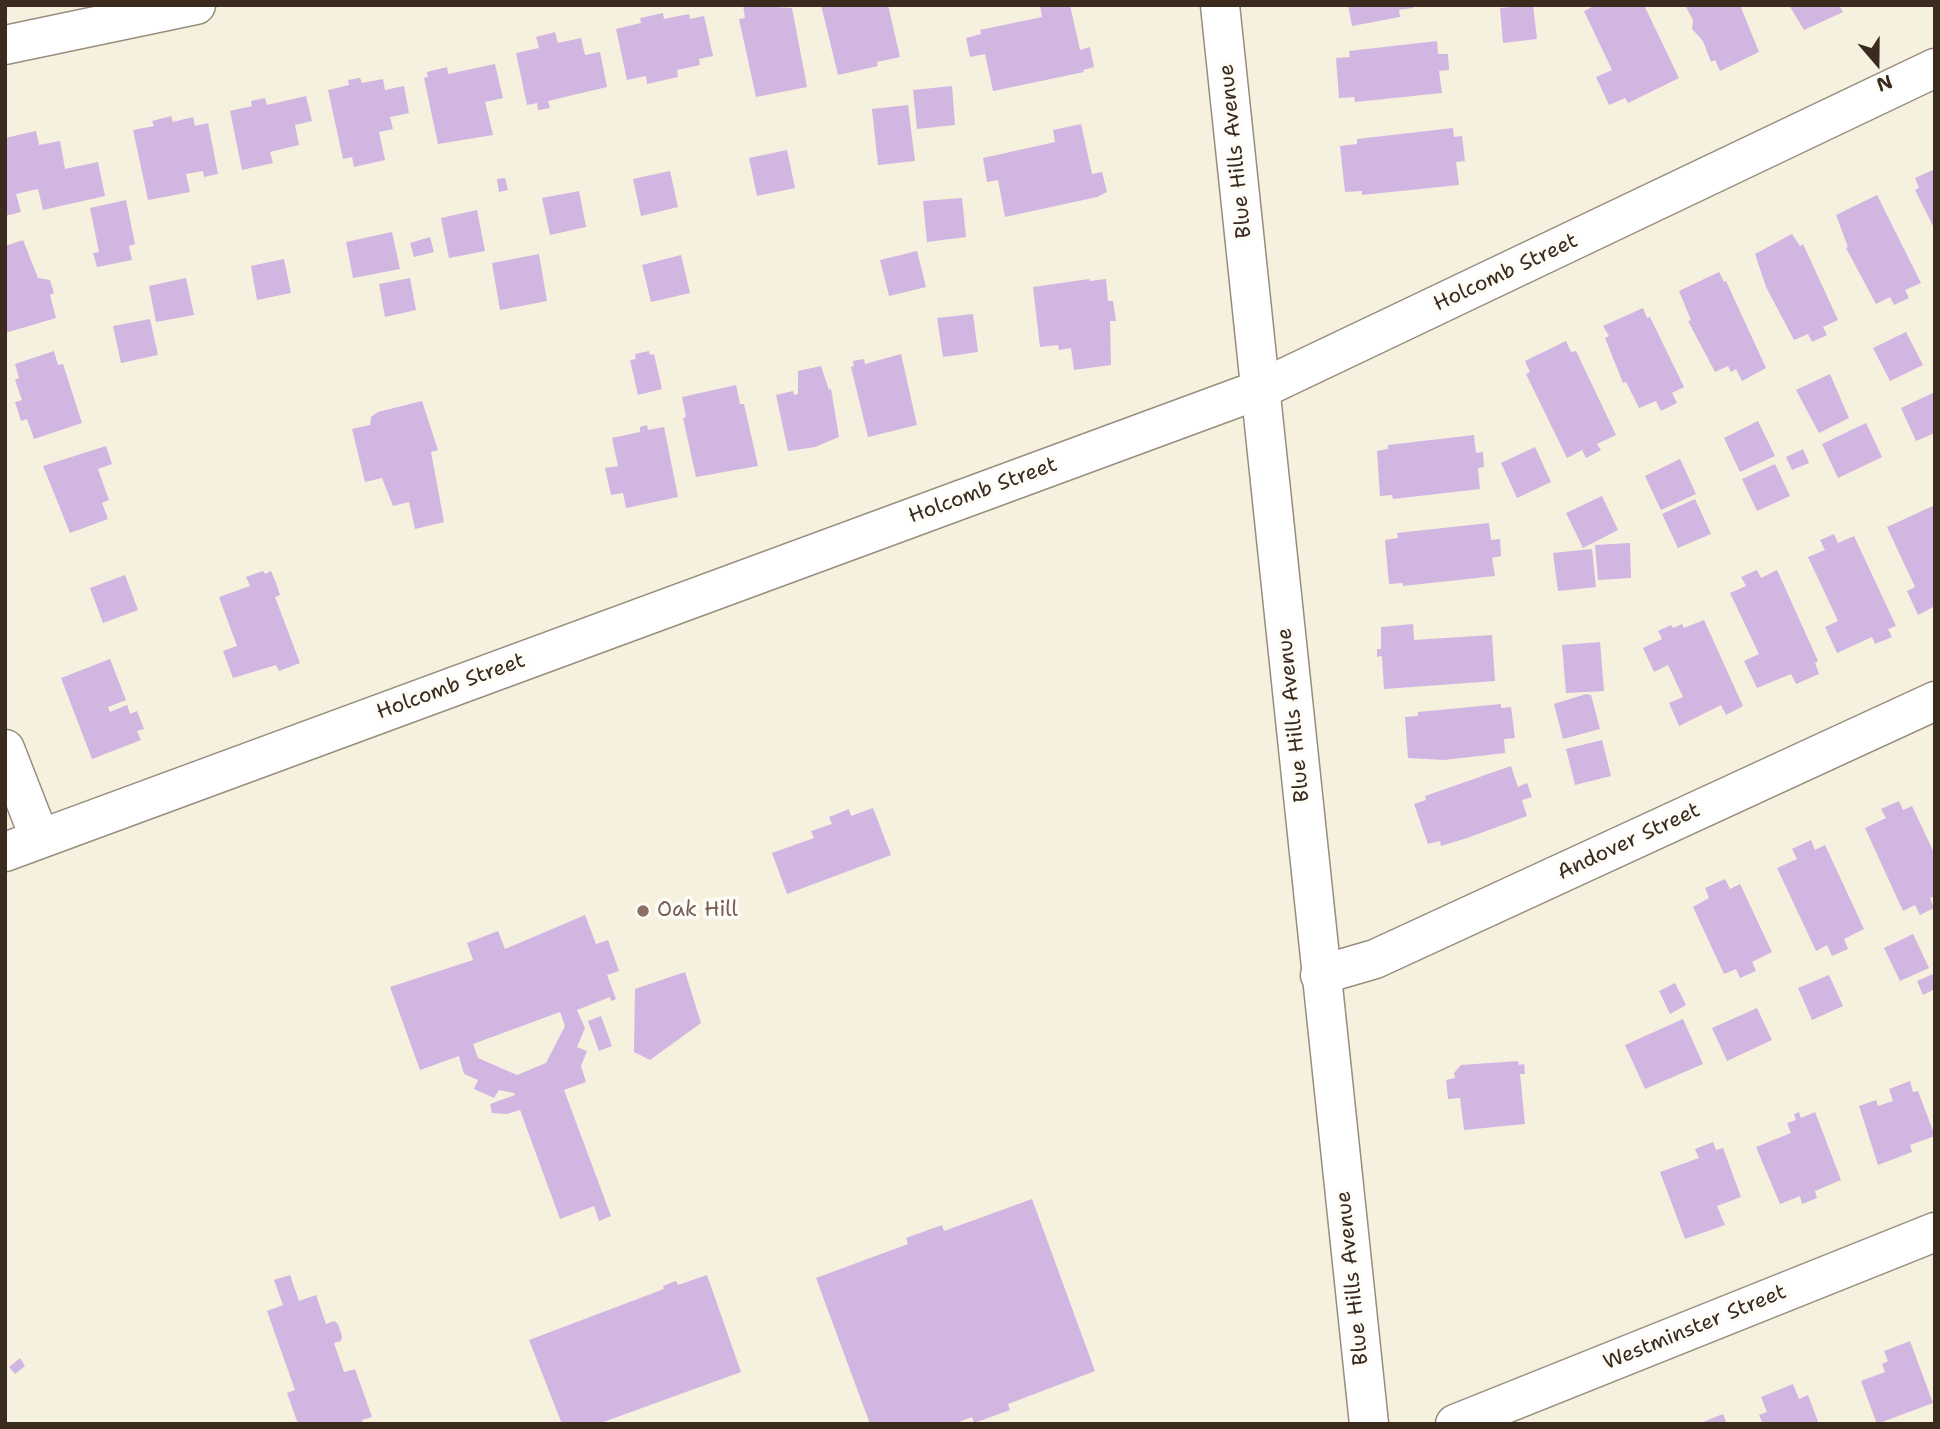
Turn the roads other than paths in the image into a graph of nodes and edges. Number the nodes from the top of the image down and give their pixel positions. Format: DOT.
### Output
graph roads {
  1 [pos="195,5"];
  2 [pos="1220,5"];
  3 [pos="5,46"];
  4 [pos="1935,68"];
  5 [pos="1261,389"];
  6 [pos="1935,701"];
  7 [pos="5,749"];
  8 [pos="23,846"];
  9 [pos="1320,975"];
  10 [pos="1935,1232"];
  11 [pos="1369,1424"];
  12 [pos="1455,1424"];
  1 -- 3 [label="street"];
  2 -- 5 [label="street, Blue Hills Avenue"];
  4 -- 5 [label="street, Holcomb Street"];
  5 -- 8 [label="street, Holcomb Street"];
  5 -- 9 [label="street, Blue Hills Avenue"];
  6 -- 9 [label="street, Andover Street"];
  7 -- 8 [label="street"];
  9 -- 11 [label="street, Blue Hills Avenue"];
  10 -- 12 [label="street, Westminster Street"];
}
